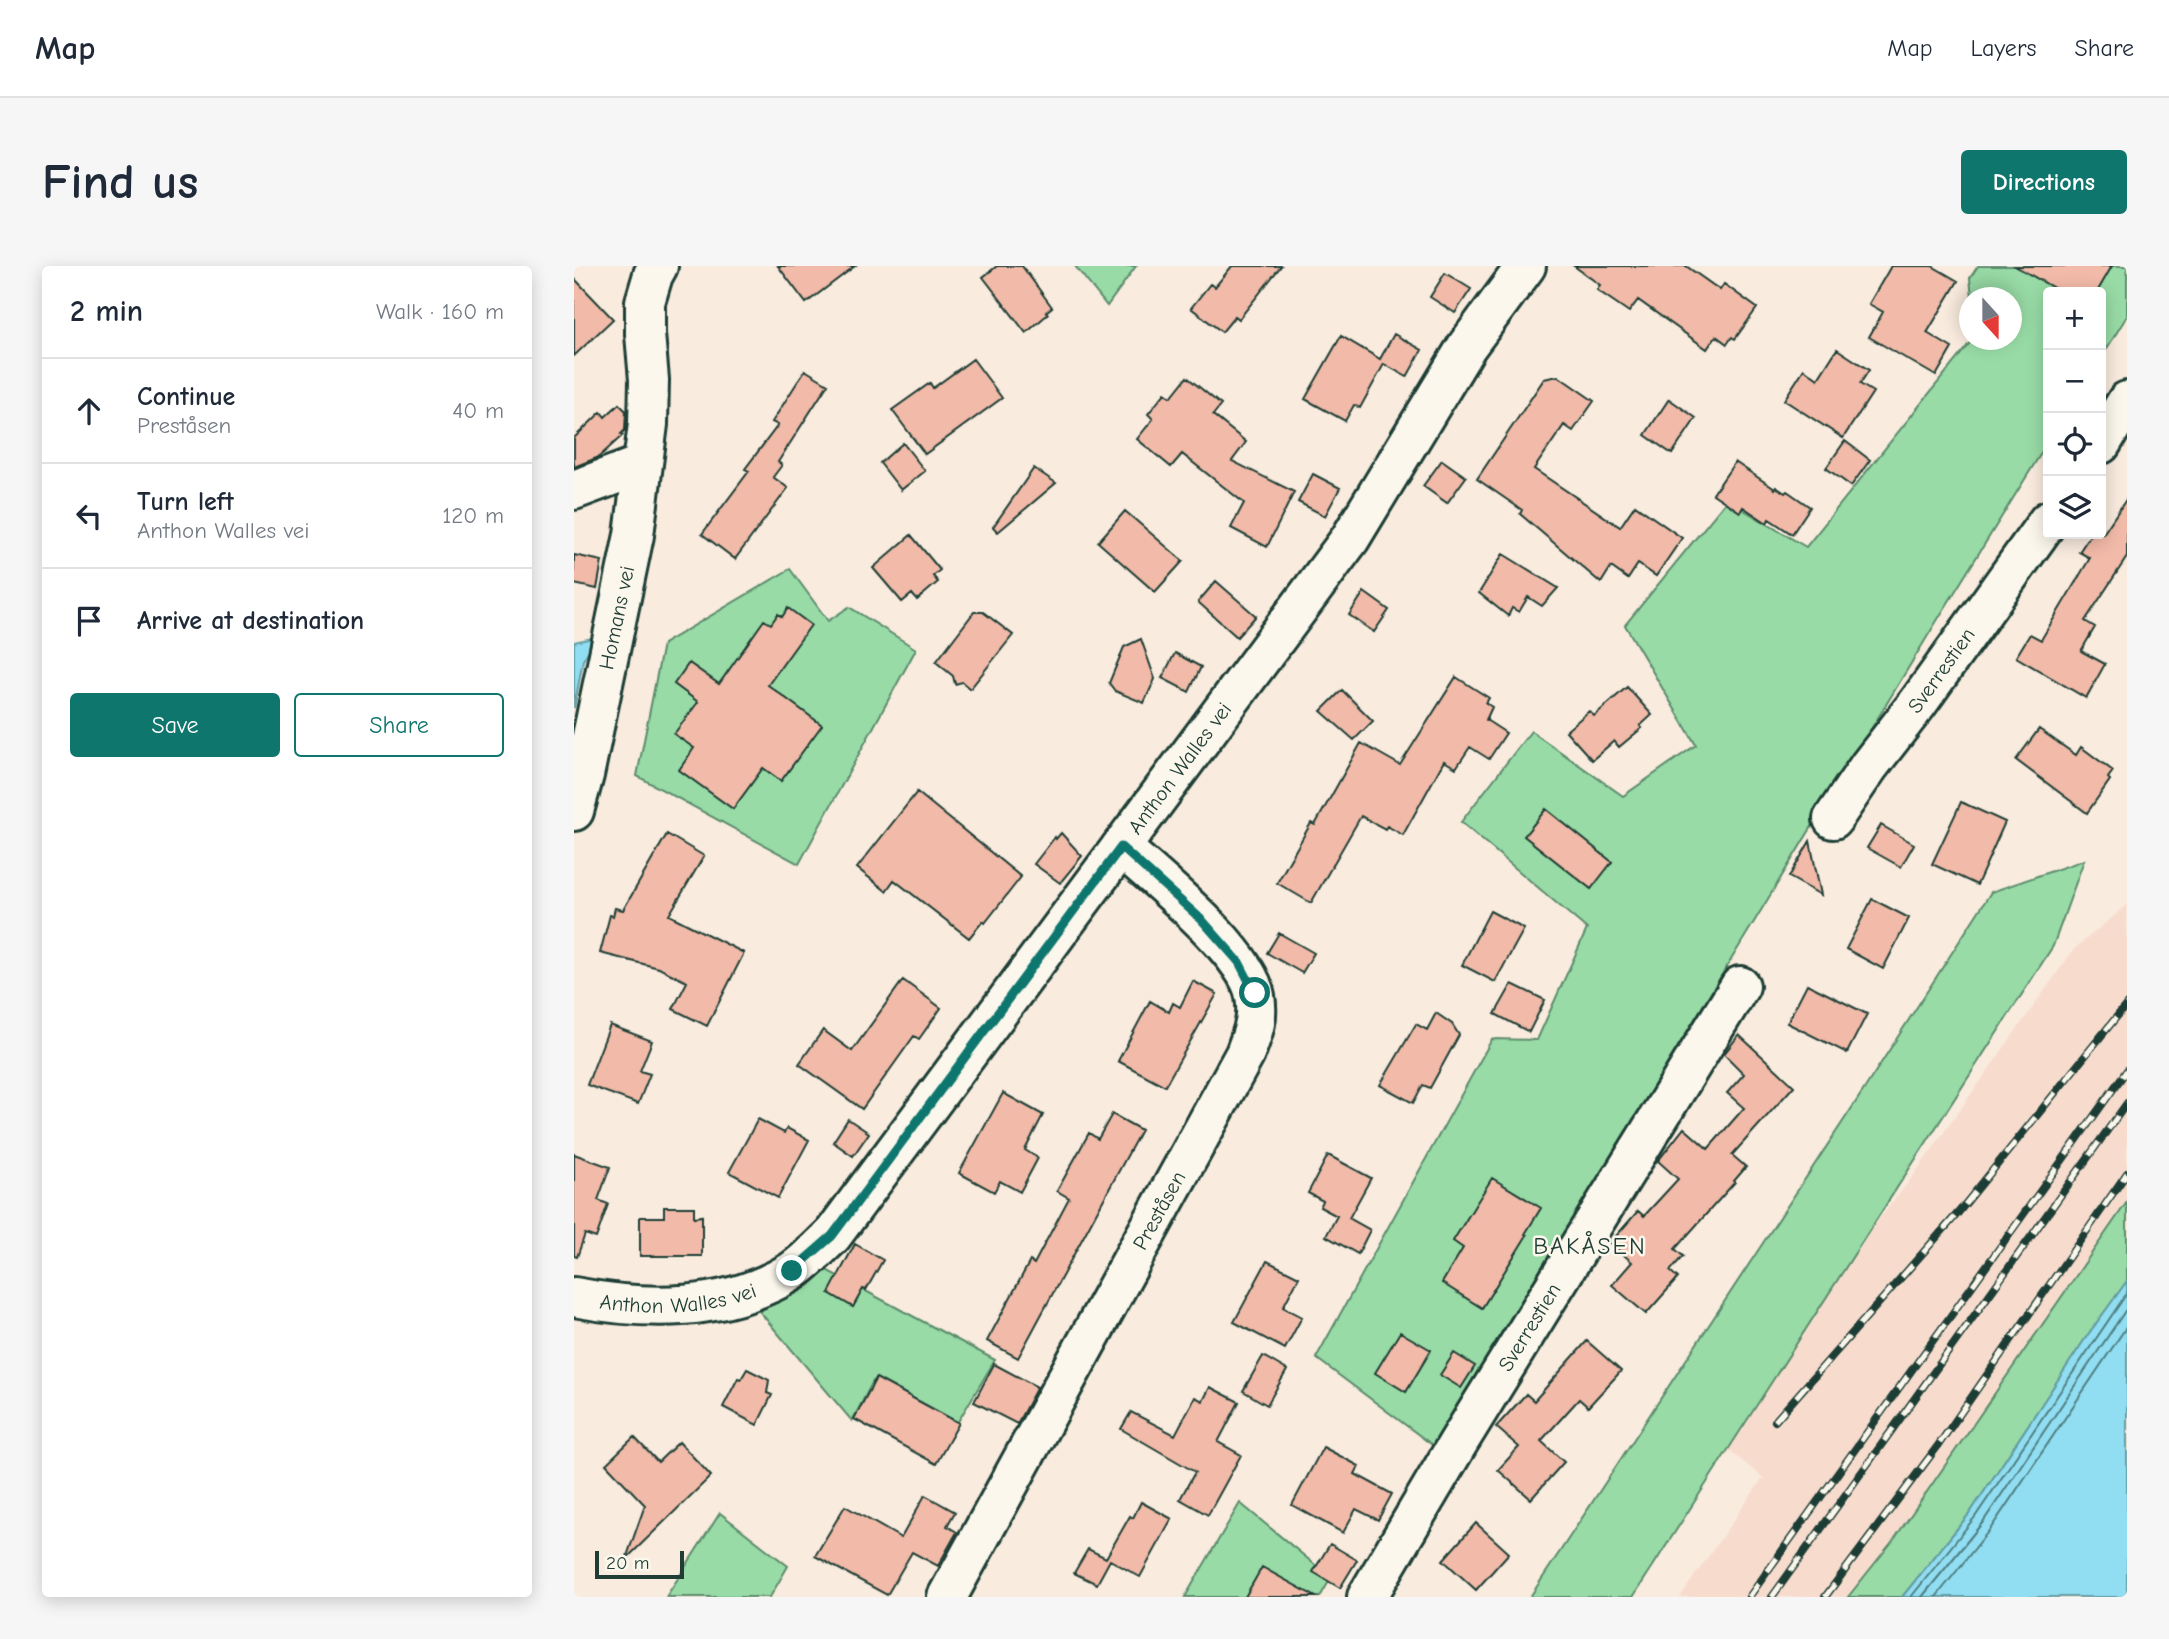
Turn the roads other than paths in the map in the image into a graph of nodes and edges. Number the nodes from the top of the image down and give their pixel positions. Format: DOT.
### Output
graph roads {
  1 [pos="658,266"];
  2 [pos="1526,266"];
  3 [pos="2127,401"];
  4 [pos="2106,436"];
  5 [pos="641,465"];
  6 [pos="574,490"];
  7 [pos="2043,528"];
  8 [pos="574,811"];
  9 [pos="1833,819"];
  10 [pos="1121,847"];
  11 [pos="1740,986"];
  12 [pos="574,1297"];
  13 [pos="947,1597"];
  14 [pos="1367,1597"];
  1 -- 5 [label="street, Homans vei"];
  2 -- 10 [label="street, Anthon Walles vei"];
  3 -- 4 [label="street"];
  5 -- 6 [label="street"];
  5 -- 8 [label="street, Homans vei"];
  7 -- 9 [label="street, Sverrestien"];
  10 -- 12 [label="street, Anthon Walles vei"];
  10 -- 13 [label="street, Preståsen"];
  11 -- 14 [label="street, Sverrestien"];
}
